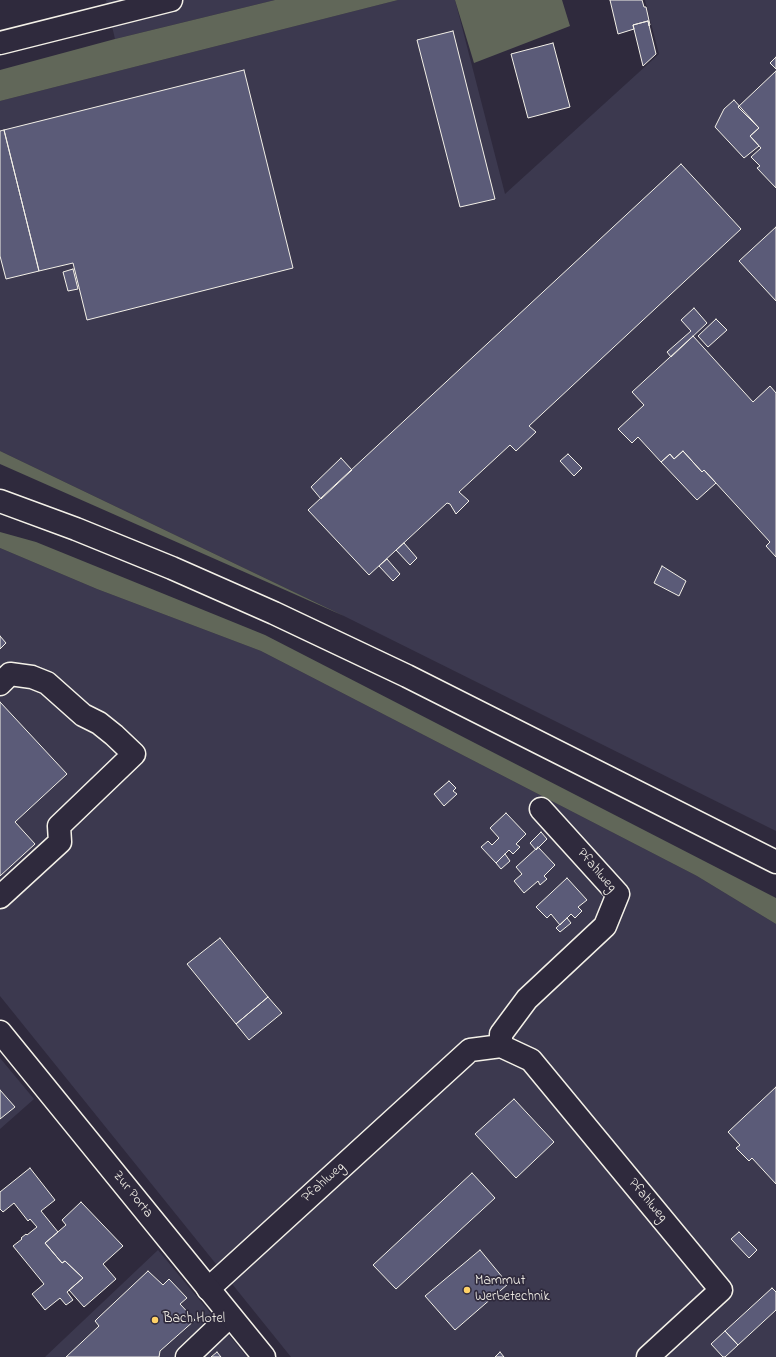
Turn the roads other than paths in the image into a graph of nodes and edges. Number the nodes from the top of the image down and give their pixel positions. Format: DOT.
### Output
graph roads {
  1 [pos="170,0"];
  2 [pos="0,43"];
  3 [pos="0,501"];
  4 [pos="0,684"];
  5 [pos="541,809"];
  6 [pos="776,862"];
  7 [pos="0,897"];
  8 [pos="0,1032"];
  9 [pos="501,1046"];
  10 [pos="208,1289"];
  11 [pos="230,1316"];
  12 [pos="187,1357"];
  13 [pos="264,1357"];
  14 [pos="648,1357"];
  1 -- 2 [label="main road"];
  3 -- 6 [label="main road"];
  4 -- 7 [label="main road"];
  5 -- 9 [label="main road, Pfahlweg"];
  8 -- 10 [label="main road, Zur Porta"];
  9 -- 10 [label="main road, Pfahlweg"];
  9 -- 14 [label="main road, Pfahlweg"];
  10 -- 11 [label="main road, Zur Porta"];
  11 -- 12 [label="main road"];
  11 -- 13 [label="main road, Zur Porta"];
}
